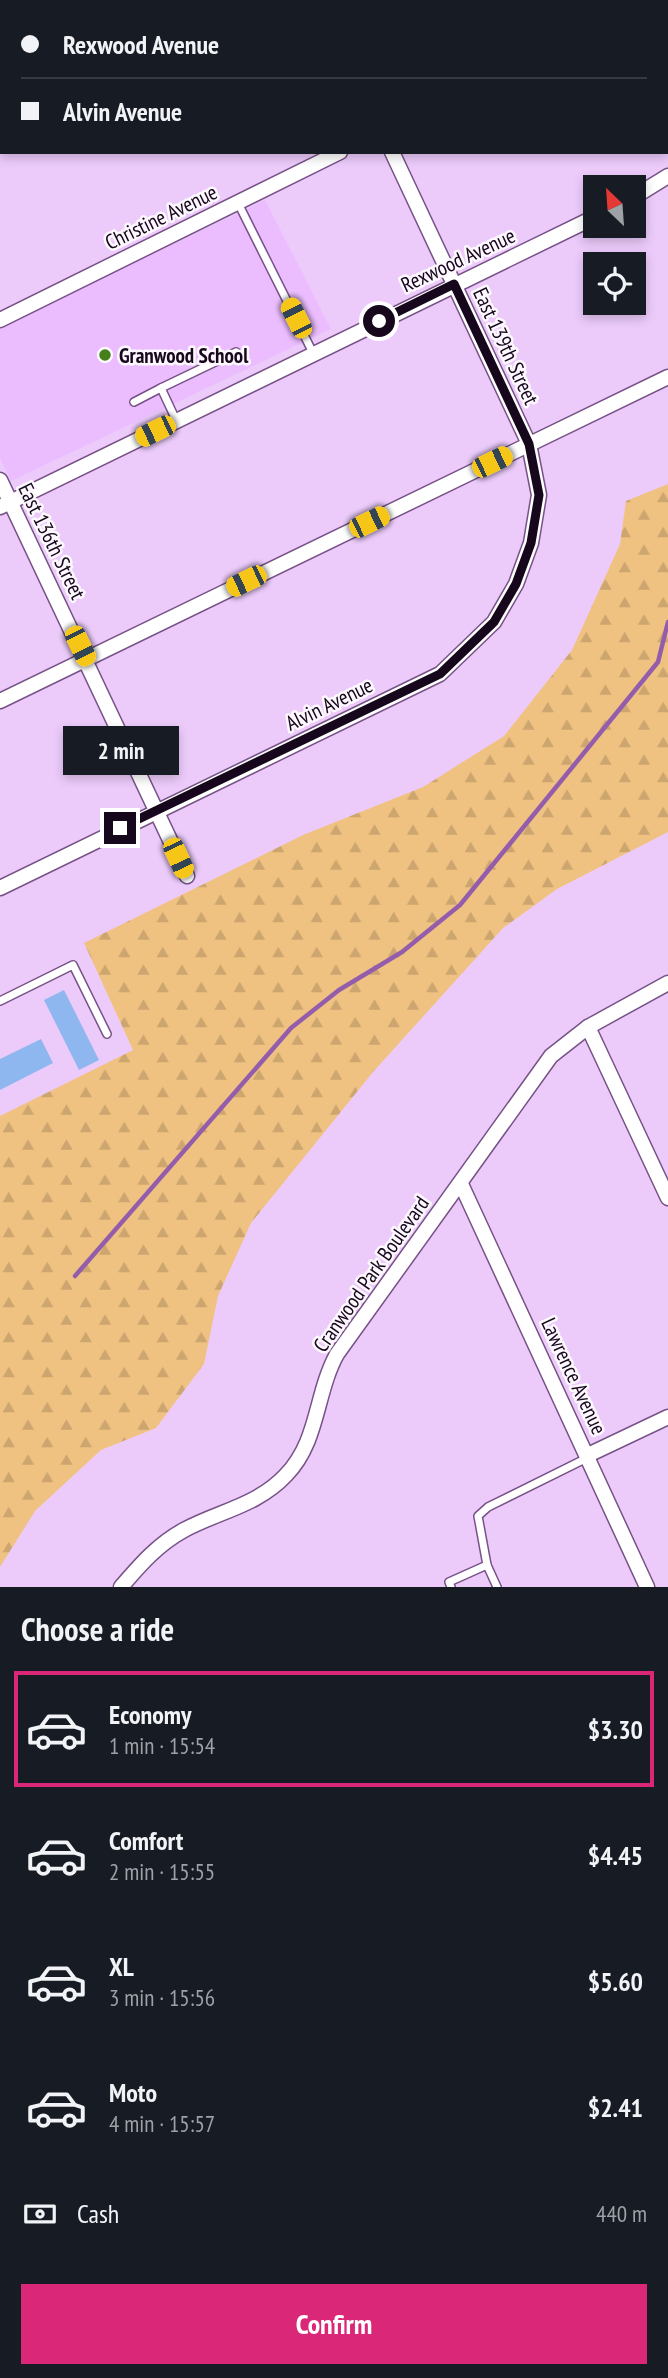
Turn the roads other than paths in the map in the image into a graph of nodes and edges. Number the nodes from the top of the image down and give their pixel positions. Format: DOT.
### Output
graph roads {
  1 [pos="336,154"];
  2 [pos="393,154"];
  3 [pos="668,176"];
  4 [pos="646,190"];
  5 [pos="238,203"];
  6 [pos="583,223"];
  7 [pos="454,284"];
  8 [pos="0,320"];
  9 [pos="236,352"];
  10 [pos="313,353"];
  11 [pos="668,377"];
  12 [pos="161,388"];
  13 [pos="134,401"];
  14 [pos="176,420"];
  15 [pos="529,444"];
  16 [pos="0,480"];
  17 [pos="5,504"];
  18 [pos="86,659"];
  19 [pos="0,701"];
  20 [pos="156,810"];
  21 [pos="187,876"];
  22 [pos="0,888"];
  23 [pos="668,983"];
  24 [pos="0,1001"];
  25 [pos="588,1027"];
  26 [pos="107,1034"];
  27 [pos="461,1184"];
  28 [pos="668,1198"];
  29 [pos="668,1417"];
  30 [pos="588,1456"];
  31 [pos="487,1565"];
  32 [pos="121,1587"];
  33 [pos="451,1587"];
  34 [pos="498,1587"];
  35 [pos="647,1587"];
  1 -- 5 [label="street, Christine Avenue"];
  2 -- 7 [label="street, East 139th Street"];
  3 -- 4 [label="street"];
  5 -- 8 [label="street, Christine Avenue"];
  5 -- 10 [label="lane"];
  6 -- 7 [label="street, Rexwood Avenue"];
  7 -- 10 [label="street, Rexwood Avenue"];
  7 -- 15 [label="street, East 139th Street"];
  9 -- 12 [label="lane"];
  10 -- 14 [label="street, Rexwood Avenue"];
  11 -- 15 [label="street"];
  12 -- 13 [label="lane"];
  12 -- 14 [label="lane"];
  14 -- 17 [label="street, Rexwood Avenue"];
  15 -- 18 [label="street"];
  15 -- 20 [label="street, Alvin Avenue"];
  16 -- 17 [label="street, East 136th Street"];
  17 -- 18 [label="street, East 136th Street"];
  18 -- 19 [label="street"];
  18 -- 20 [label="street, East 136th Street"];
  20 -- 21 [label="street, East 136th Street"];
  20 -- 22 [label="street, Alvin Avenue"];
  23 -- 25 [label="street, Cranwood Park Boulevard"];
  24 -- 26 [label="lane"];
  25 -- 27 [label="street, Cranwood Park Boulevard"];
  25 -- 28 [label="street"];
  27 -- 30 [label="street, Lawrence Avenue"];
  27 -- 32 [label="street, Cranwood Park Boulevard"];
  29 -- 30 [label="street"];
  30 -- 31 [label="lane"];
  30 -- 35 [label="street, Lawrence Avenue"];
  31 -- 33 [label="lane"];
  31 -- 34 [label="lane"];
}
